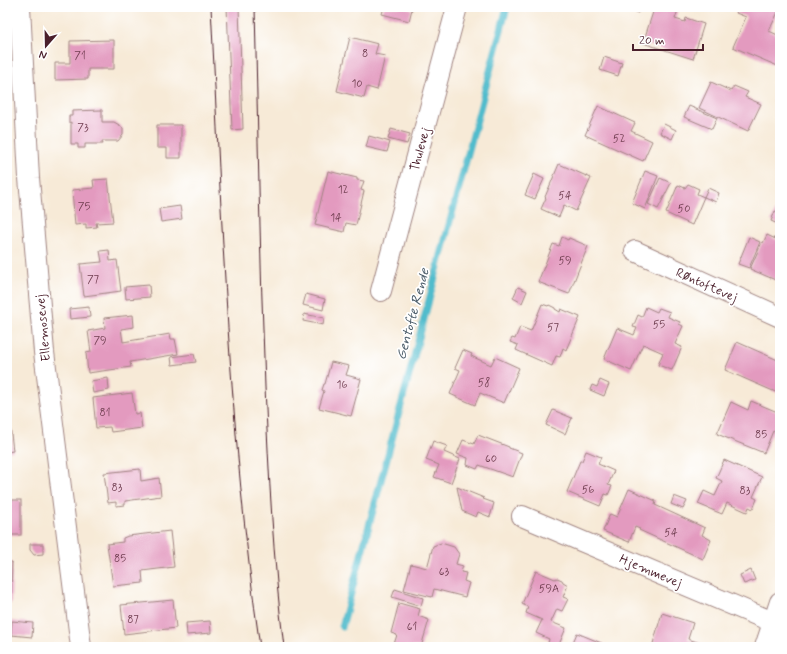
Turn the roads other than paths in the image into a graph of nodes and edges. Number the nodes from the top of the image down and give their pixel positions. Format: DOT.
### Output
graph roads {
  1 [pos="20,7"];
  2 [pos="457,7"];
  3 [pos="635,251"];
  4 [pos="381,291"];
  5 [pos="780,317"];
  6 [pos="522,516"];
  7 [pos="780,602"];
  8 [pos="777,624"];
  9 [pos="81,647"];
  10 [pos="765,647"];
  1 -- 9 [label="street, Ellemosevej"];
  2 -- 4 [label="street, Thulevej"];
  3 -- 5 [label="street, Røntoftevej"];
  6 -- 8 [label="street, Hjemmevej"];
  7 -- 8 [label="street"];
  8 -- 10 [label="street"];
}
